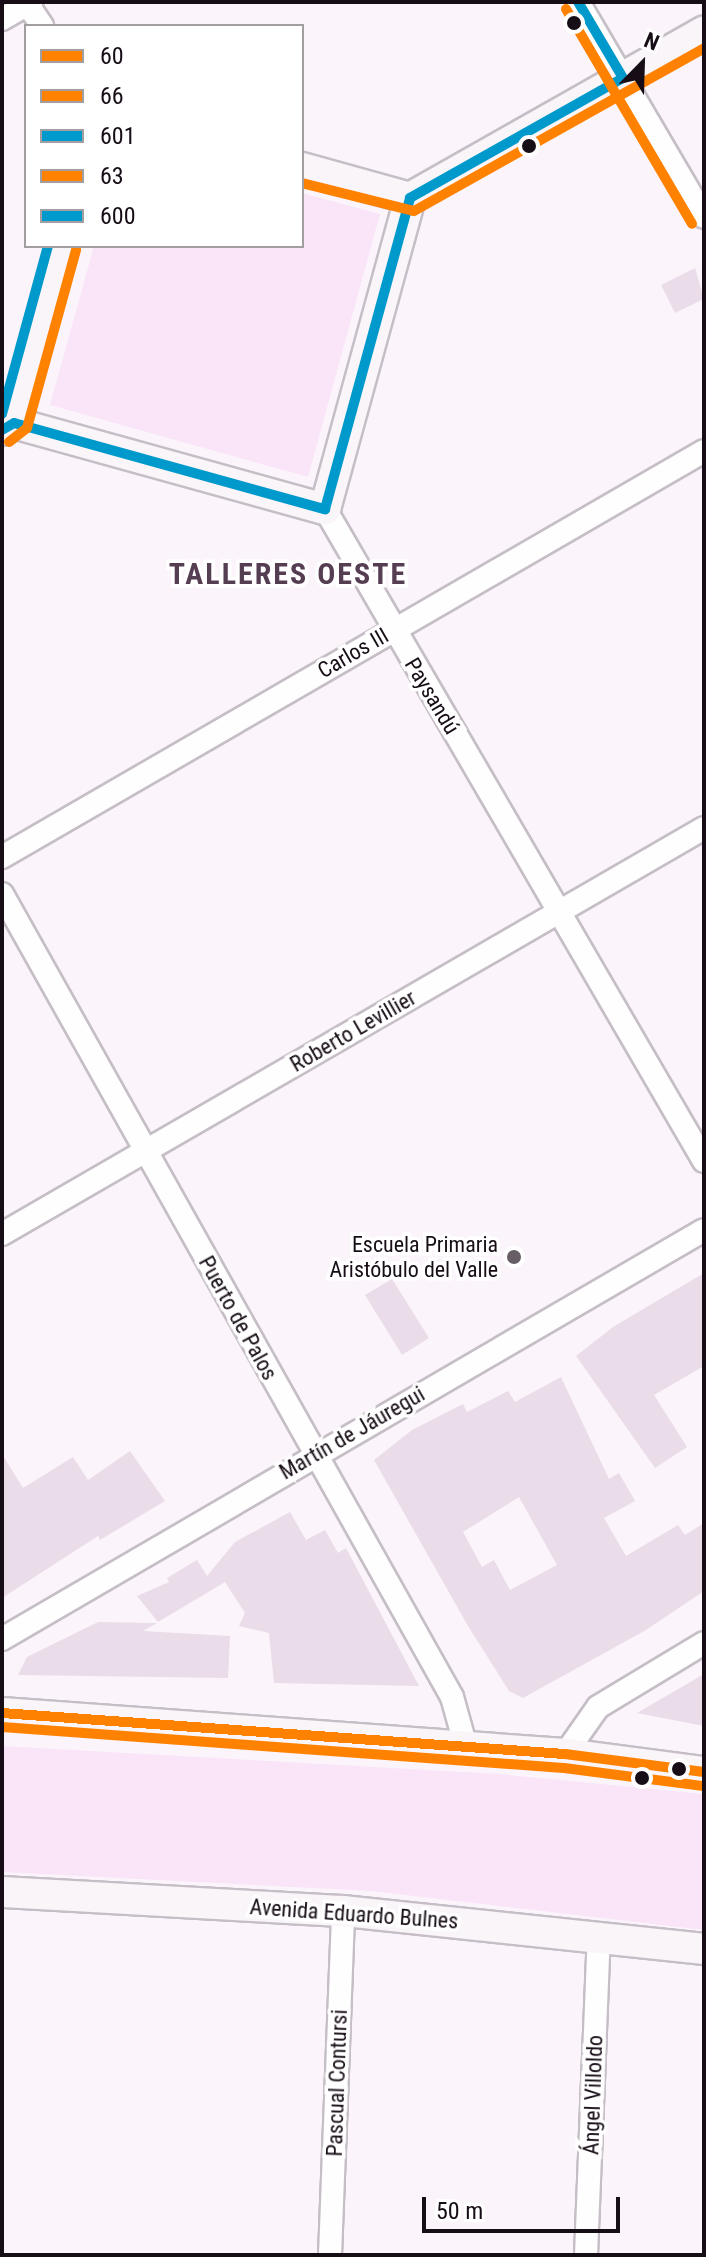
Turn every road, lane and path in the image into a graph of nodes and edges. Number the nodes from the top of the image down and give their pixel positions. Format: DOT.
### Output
graph roads {
  1 [pos="578,2"];
  2 [pos="28,3"];
  3 [pos="2,19"];
  4 [pos="41,24"];
  5 [pos="704,32"];
  6 [pos="623,78"];
  7 [pos="304,169"];
  8 [pos="410,198"];
  9 [pos="704,217"];
  10 [pos="62,248"];
  11 [pos="8,427"];
  12 [pos="704,451"];
  13 [pos="325,509"];
  14 [pos="392,630"];
  15 [pos="704,828"];
  16 [pos="2,857"];
  17 [pos="2,894"];
  18 [pos="561,910"];
  19 [pos="145,1151"];
  20 [pos="704,1161"];
  21 [pos="704,1230"];
  22 [pos="2,1234"];
  23 [pos="314,1455"];
  24 [pos="2,1639"];
  25 [pos="704,1643"];
  26 [pos="2,1713"];
  27 [pos="466,1747"];
  28 [pos="565,1754"];
  29 [pos="704,1772"];
  30 [pos="2,1892"];
  31 [pos="343,1911"];
  32 [pos="599,1935"];
  33 [pos="704,1949"];
  34 [pos="330,2255"];
  35 [pos="586,2255"];
  1 -- 6 [label="street"];
  2 -- 3 [label="street"];
  2 -- 4 [label="street"];
  5 -- 6 [label="main road"];
  6 -- 8 [label="main road"];
  6 -- 9 [label="street"];
  7 -- 8 [label="main road"];
  8 -- 13 [label="main road"];
  10 -- 11 [label="main road"];
  11 -- 13 [label="main road"];
  12 -- 14 [label="street, Carlos III"];
  13 -- 14 [label="street, Paysandú"];
  14 -- 16 [label="street, Carlos III"];
  14 -- 18 [label="street, Paysandú"];
  15 -- 18 [label="street, Roberto Levillier"];
  17 -- 19 [label="street, Puerto de Palos"];
  18 -- 19 [label="street, Roberto Levillier"];
  18 -- 20 [label="street, Paysandú"];
  19 -- 22 [label="street, Roberto Levillier"];
  19 -- 23 [label="street, Puerto de Palos"];
  21 -- 23 [label="street, Martín de Jáuregui"];
  23 -- 24 [label="street, Martín de Jáuregui"];
  23 -- 27 [label="street, Puerto de Palos"];
  25 -- 28 [label="street"];
  26 -- 27 [label="main road"];
  27 -- 28 [label="main road"];
  28 -- 29 [label="main road"];
  30 -- 31 [label="main road, Avenida Eduardo Bulnes"];
  31 -- 32 [label="main road, Avenida Eduardo Bulnes"];
  31 -- 34 [label="street, Pascual Contursi"];
  32 -- 33 [label="main road, Avenida Eduardo Bulnes"];
  32 -- 35 [label="street, Ángel Villoldo"];
}
